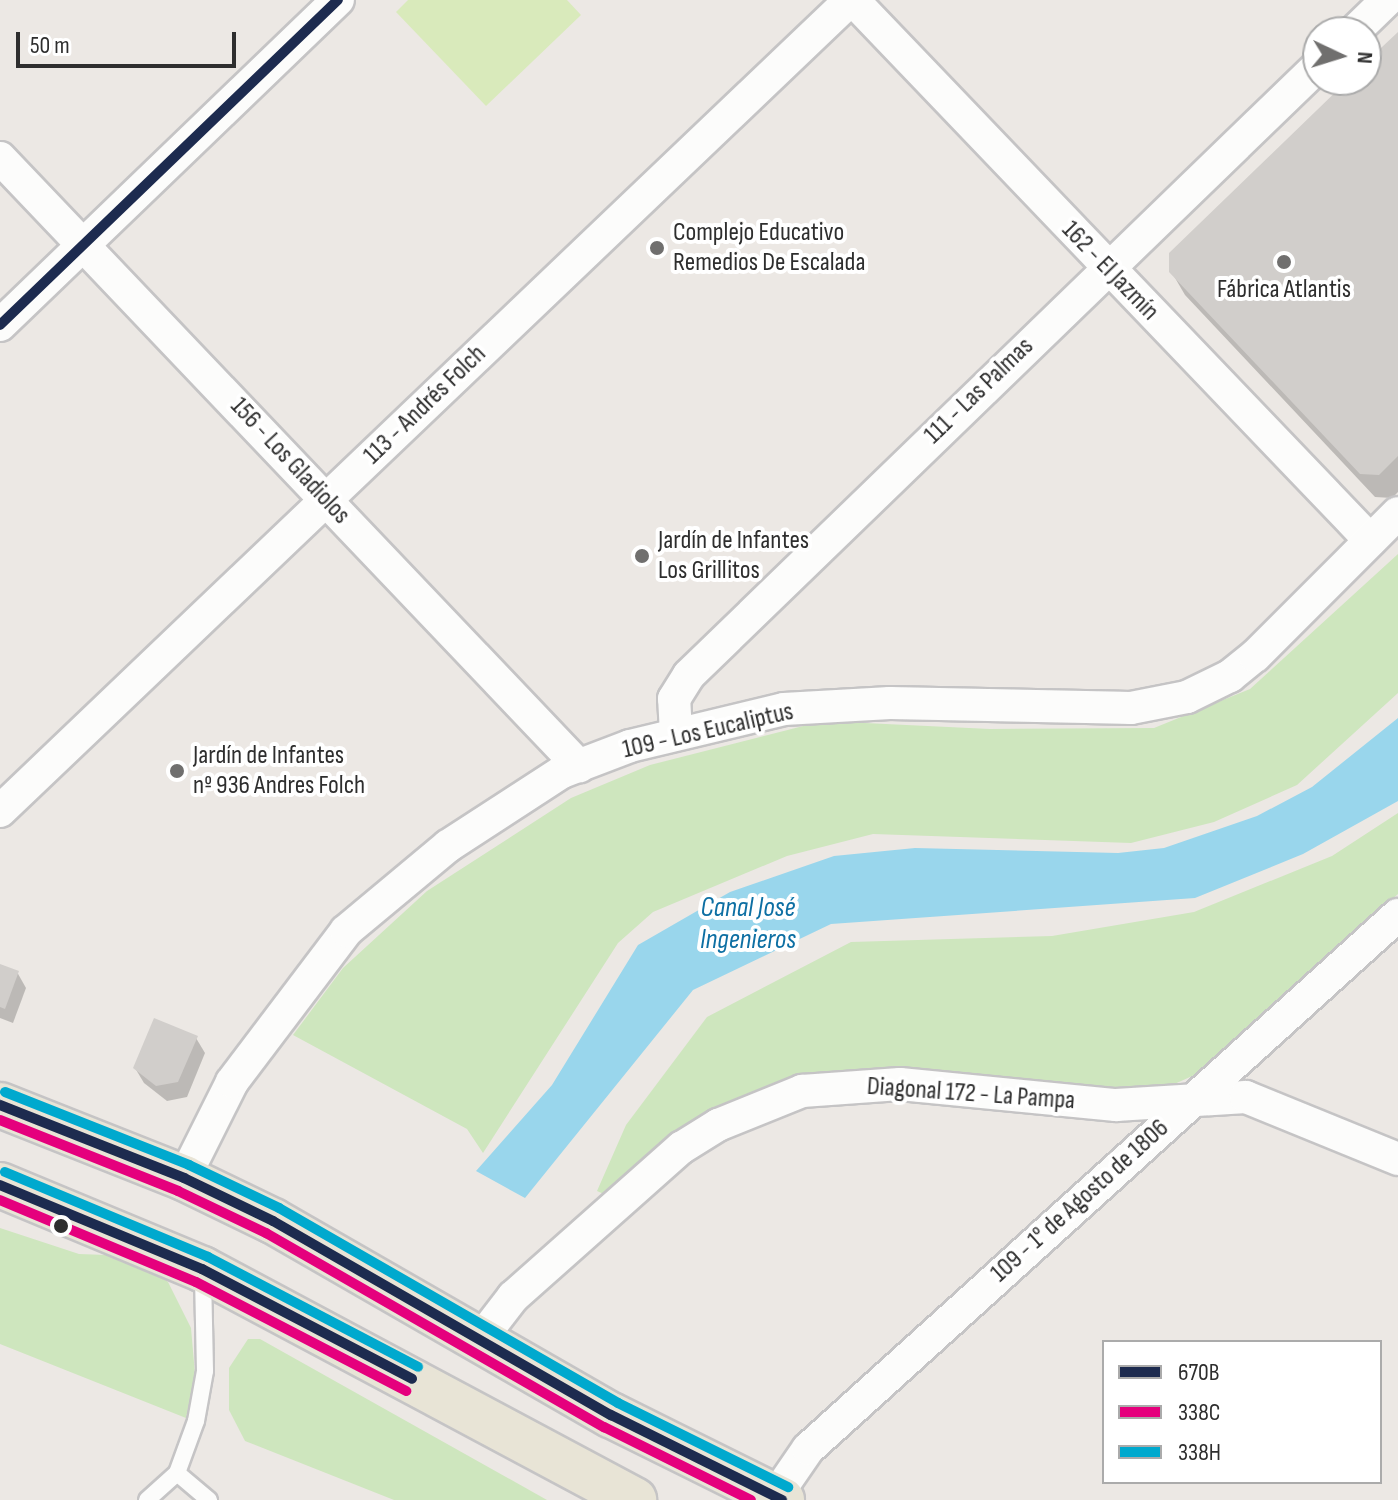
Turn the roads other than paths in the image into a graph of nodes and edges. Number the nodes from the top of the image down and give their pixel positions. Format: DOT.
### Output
graph roads {
  1 [pos="338,0"];
  2 [pos="851,0"];
  3 [pos="1387,0"];
  4 [pos="1370,16"];
  5 [pos="1302,81"];
  6 [pos="0,158"];
  7 [pos="85,245"];
  8 [pos="1106,266"];
  9 [pos="0,325"];
  10 [pos="326,499"];
  11 [pos="1398,513"];
  12 [pos="1370,540"];
  13 [pos="676,734"];
  14 [pos="579,766"];
  15 [pos="0,811"];
  16 [pos="1398,915"];
  17 [pos="1191,1099"];
  18 [pos="0,1105"];
  19 [pos="1398,1159"];
  20 [pos="184,1178"];
  21 [pos="0,1185"];
  22 [pos="202,1269"];
  23 [pos="479,1341"];
  24 [pos="177,1473"];
  25 [pos="778,1499"];
  26 [pos="147,1500"];
  27 [pos="209,1500"];
  28 [pos="634,1500"];
  1 -- 7 [label="street"];
  2 -- 8 [label="street, 162 - El Jazmín"];
  2 -- 10 [label="street, 113 - Andrés Folch"];
  3 -- 4 [label="street"];
  5 -- 8 [label="street, 111 - Las Palmas"];
  6 -- 7 [label="street, 156 - Los Gladiolos"];
  7 -- 9 [label="street"];
  7 -- 10 [label="street, 156 - Los Gladiolos"];
  8 -- 12 [label="street, 162 - El Jazmín"];
  8 -- 13 [label="street, 111 - Las Palmas"];
  10 -- 14 [label="street, 156 - Los Gladiolos"];
  10 -- 15 [label="street, 113 - Andrés Folch"];
  11 -- 12 [label="street, 109 - Los Eucaliptus"];
  12 -- 13 [label="street, 109 - Los Eucaliptus"];
  13 -- 14 [label="street, 109 - Los Eucaliptus"];
  14 -- 20 [label="street, 109 - Los Eucaliptus"];
  16 -- 17 [label="street, 109 - 1° de Agosto de 1806"];
  17 -- 19 [label="street, Diagonal 172 - La Pampa"];
  17 -- 23 [label="street, Diagonal 172 - La Pampa"];
  17 -- 25 [label="street, 109 - 1° de Agosto de 1806"];
  18 -- 20 [label="main road"];
  20 -- 23 [label="main road"];
  21 -- 22 [label="main road"];
  22 -- 24 [label="lane"];
  22 -- 28 [label="main road"];
  23 -- 25 [label="main road"];
  24 -- 26 [label="lane"];
  24 -- 27 [label="lane"];
}
